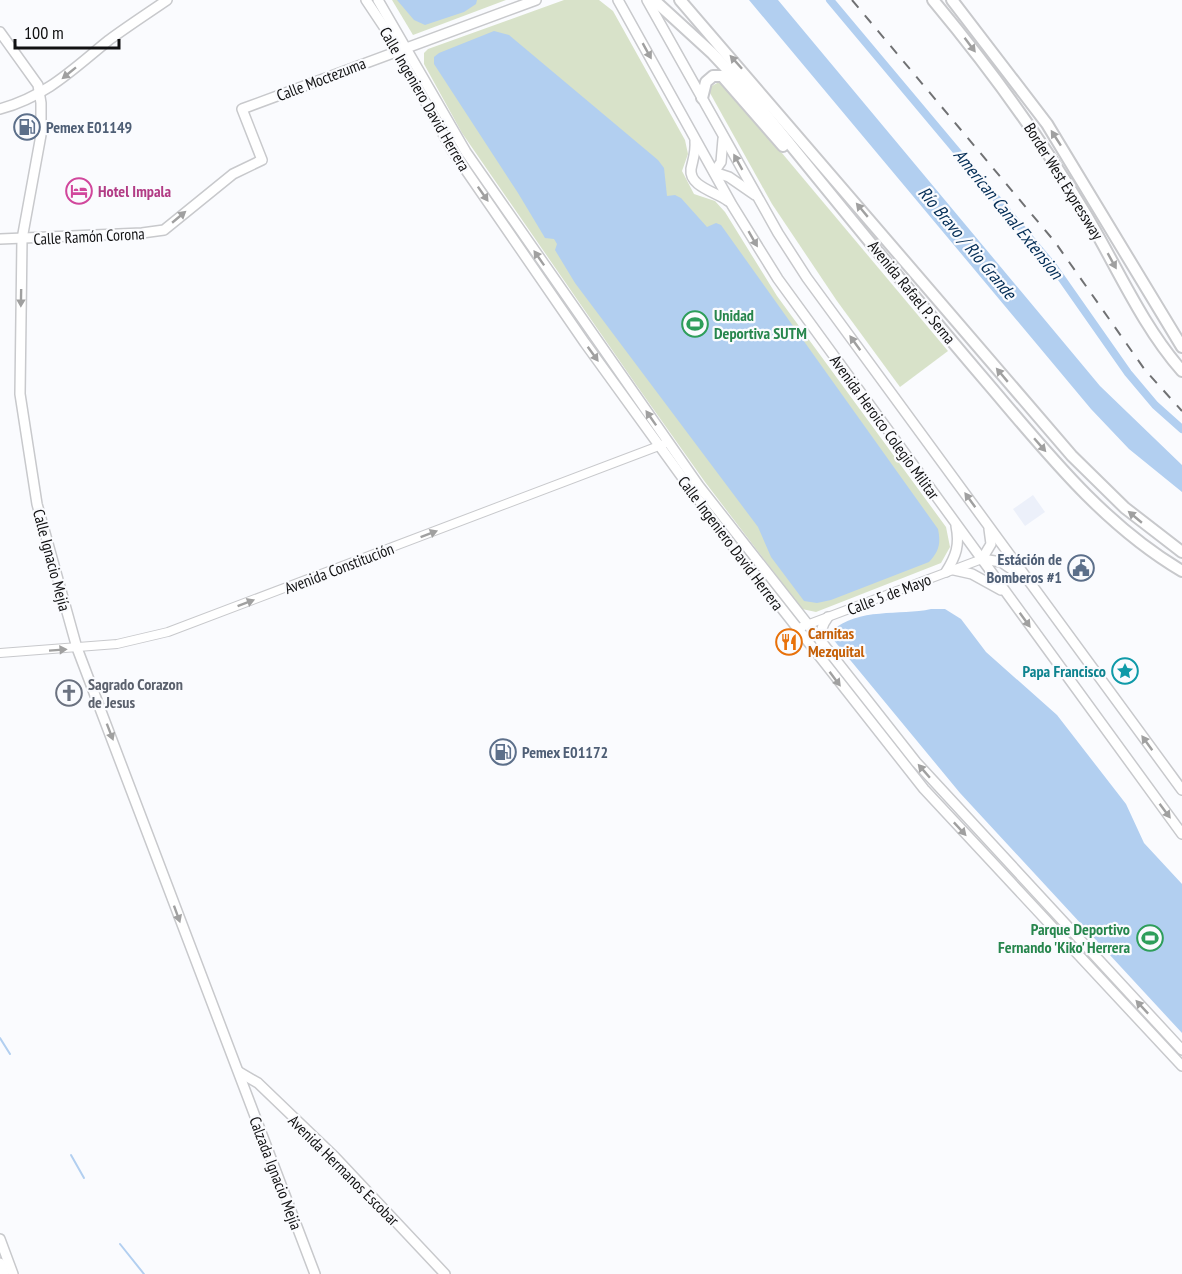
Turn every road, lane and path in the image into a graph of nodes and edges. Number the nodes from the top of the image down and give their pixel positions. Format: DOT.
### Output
graph roads {
  1 [pos="167,0"];
  2 [pos="366,0"];
  3 [pos="378,0"];
  4 [pos="536,0"];
  5 [pos="647,0"];
  6 [pos="654,0"];
  7 [pos="680,0"];
  8 [pos="933,0"];
  9 [pos="952,0"];
  10 [pos="618,2"];
  11 [pos="0,32"];
  12 [pos="403,50"];
  13 [pos="41,94"];
  14 [pos="702,98"];
  15 [pos="0,109"];
  16 [pos="694,136"];
  17 [pos="723,137"];
  18 [pos="262,160"];
  19 [pos="714,172"];
  20 [pos="756,195"];
  21 [pos="732,205"];
  22 [pos="854,221"];
  23 [pos="0,239"];
  24 [pos="22,239"];
  25 [pos="1182,347"];
  26 [pos="1182,371"];
  27 [pos="664,444"];
  28 [pos="954,521"];
  29 [pos="988,524"];
  30 [pos="1182,552"];
  31 [pos="982,559"];
  32 [pos="950,571"];
  33 [pos="1182,571"];
  34 [pos="1032,584"];
  35 [pos="1008,595"];
  36 [pos="828,617"];
  37 [pos="801,627"];
  38 [pos="821,643"];
  39 [pos="77,648"];
  40 [pos="0,653"];
  41 [pos="1182,790"];
  42 [pos="1182,834"];
  43 [pos="1182,1050"];
  44 [pos="1182,1066"];
  45 [pos="239,1072"];
  46 [pos="0,1239"];
  47 [pos="0,1263"];
  48 [pos="4,1274"];
  49 [pos="13,1274"];
  50 [pos="315,1274"];
  51 [pos="445,1274"];
  1 -- 13 [label="main road, one-way"];
  2 -- 12 [label="main road, Calle Ingeniero David Herrera"];
  3 -- 12 [label="main road, Calle Ingeniero David Herrera"];
  4 -- 12 [label="main road, Calle Moctezuma"];
  5 -- 14 [label="main road, Avenida Heroico Colegio Militar"];
  6 -- 22 [label="highway, Avenida Rafael P. Serna"];
  30 -- 7 [label="highway, Avenida Rafael P. Serna, one-way"];
  8 -- 26 [label="highway, Border West Expressway, one-way"];
  25 -- 9 [label="highway, one-way"];
  10 -- 16 [label="main road, Avenida Heroico Colegio Militar, one-way"];
  11 -- 13 [label="main road"];
  12 -- 18 [label="main road, Calle Moctezuma"];
  12 -- 27 [label="main road, Calle Ingeniero David Herrera"];
  13 -- 15 [label="main road"];
  13 -- 24 [label="main road, Calle Ignacio Mejía"];
  14 -- 17 [label="main road, Avenida Heroico Colegio Militar"];
  14 -- 22 [label="highway"];
  16 -- 19 [label="main road, Avenida Heroico Colegio Militar"];
  16 -- 21 [label="main road"];
  17 -- 19 [label="main road"];
  20 -- 17 [label="main road, Avenida Heroico Colegio Militar, one-way"];
  24 -- 18 [label="main road, Calle Ramón Corona, one-way"];
  19 -- 20 [label="main road"];
  19 -- 21 [label="main road, Avenida Heroico Colegio Militar"];
  29 -- 20 [label="main road, Avenida Heroico Colegio Militar, one-way"];
  21 -- 28 [label="main road, Avenida Heroico Colegio Militar, one-way"];
  22 -- 33 [label="highway, Avenida Rafael P. Serna, one-way"];
  23 -- 24 [label="main road, Calle Ramón Corona"];
  24 -- 39 [label="main road, Calle Ignacio Mejía, one-way"];
  27 -- 37 [label="main road, Calle Ingeniero David Herrera"];
  39 -- 27 [label="street, Avenida Constitución, one-way"];
  28 -- 31 [label="main road, Avenida Heroico Colegio Militar"];
  28 -- 32 [label="main road"];
  29 -- 31 [label="main road"];
  29 -- 34 [label="main road, Avenida Heroico Colegio Militar"];
  31 -- 32 [label="street, Calle 5 de Mayo"];
  31 -- 34 [label="main road"];
  31 -- 35 [label="main road, Avenida Heroico Colegio Militar"];
  32 -- 35 [label="main road"];
  32 -- 36 [label="street, Calle 5 de Mayo"];
  41 -- 34 [label="main road, Avenida Heroico Colegio Militar, one-way"];
  35 -- 42 [label="main road, Avenida Heroico Colegio Militar, one-way"];
  36 -- 37 [label="street, Calle 5 de Mayo"];
  36 -- 38 [label="main road"];
  37 -- 38 [label="main road, Calle Ingeniero David Herrera"];
  37 -- 44 [label="main road, Calle Ingeniero David Herrera, one-way"];
  43 -- 38 [label="main road, Calle Ingeniero David Herrera, one-way"];
  40 -- 39 [label="street, Avenida Constitución, one-way"];
  39 -- 45 [label="main road, Calle Ignacio Mejía, one-way"];
  45 -- 50 [label="main road, Calzada Ignacio Mejía"];
  45 -- 51 [label="main road, Avenida Hermanos Escobar"];
  46 -- 49 [label="main road"];
  47 -- 48 [label="main road"];
}
